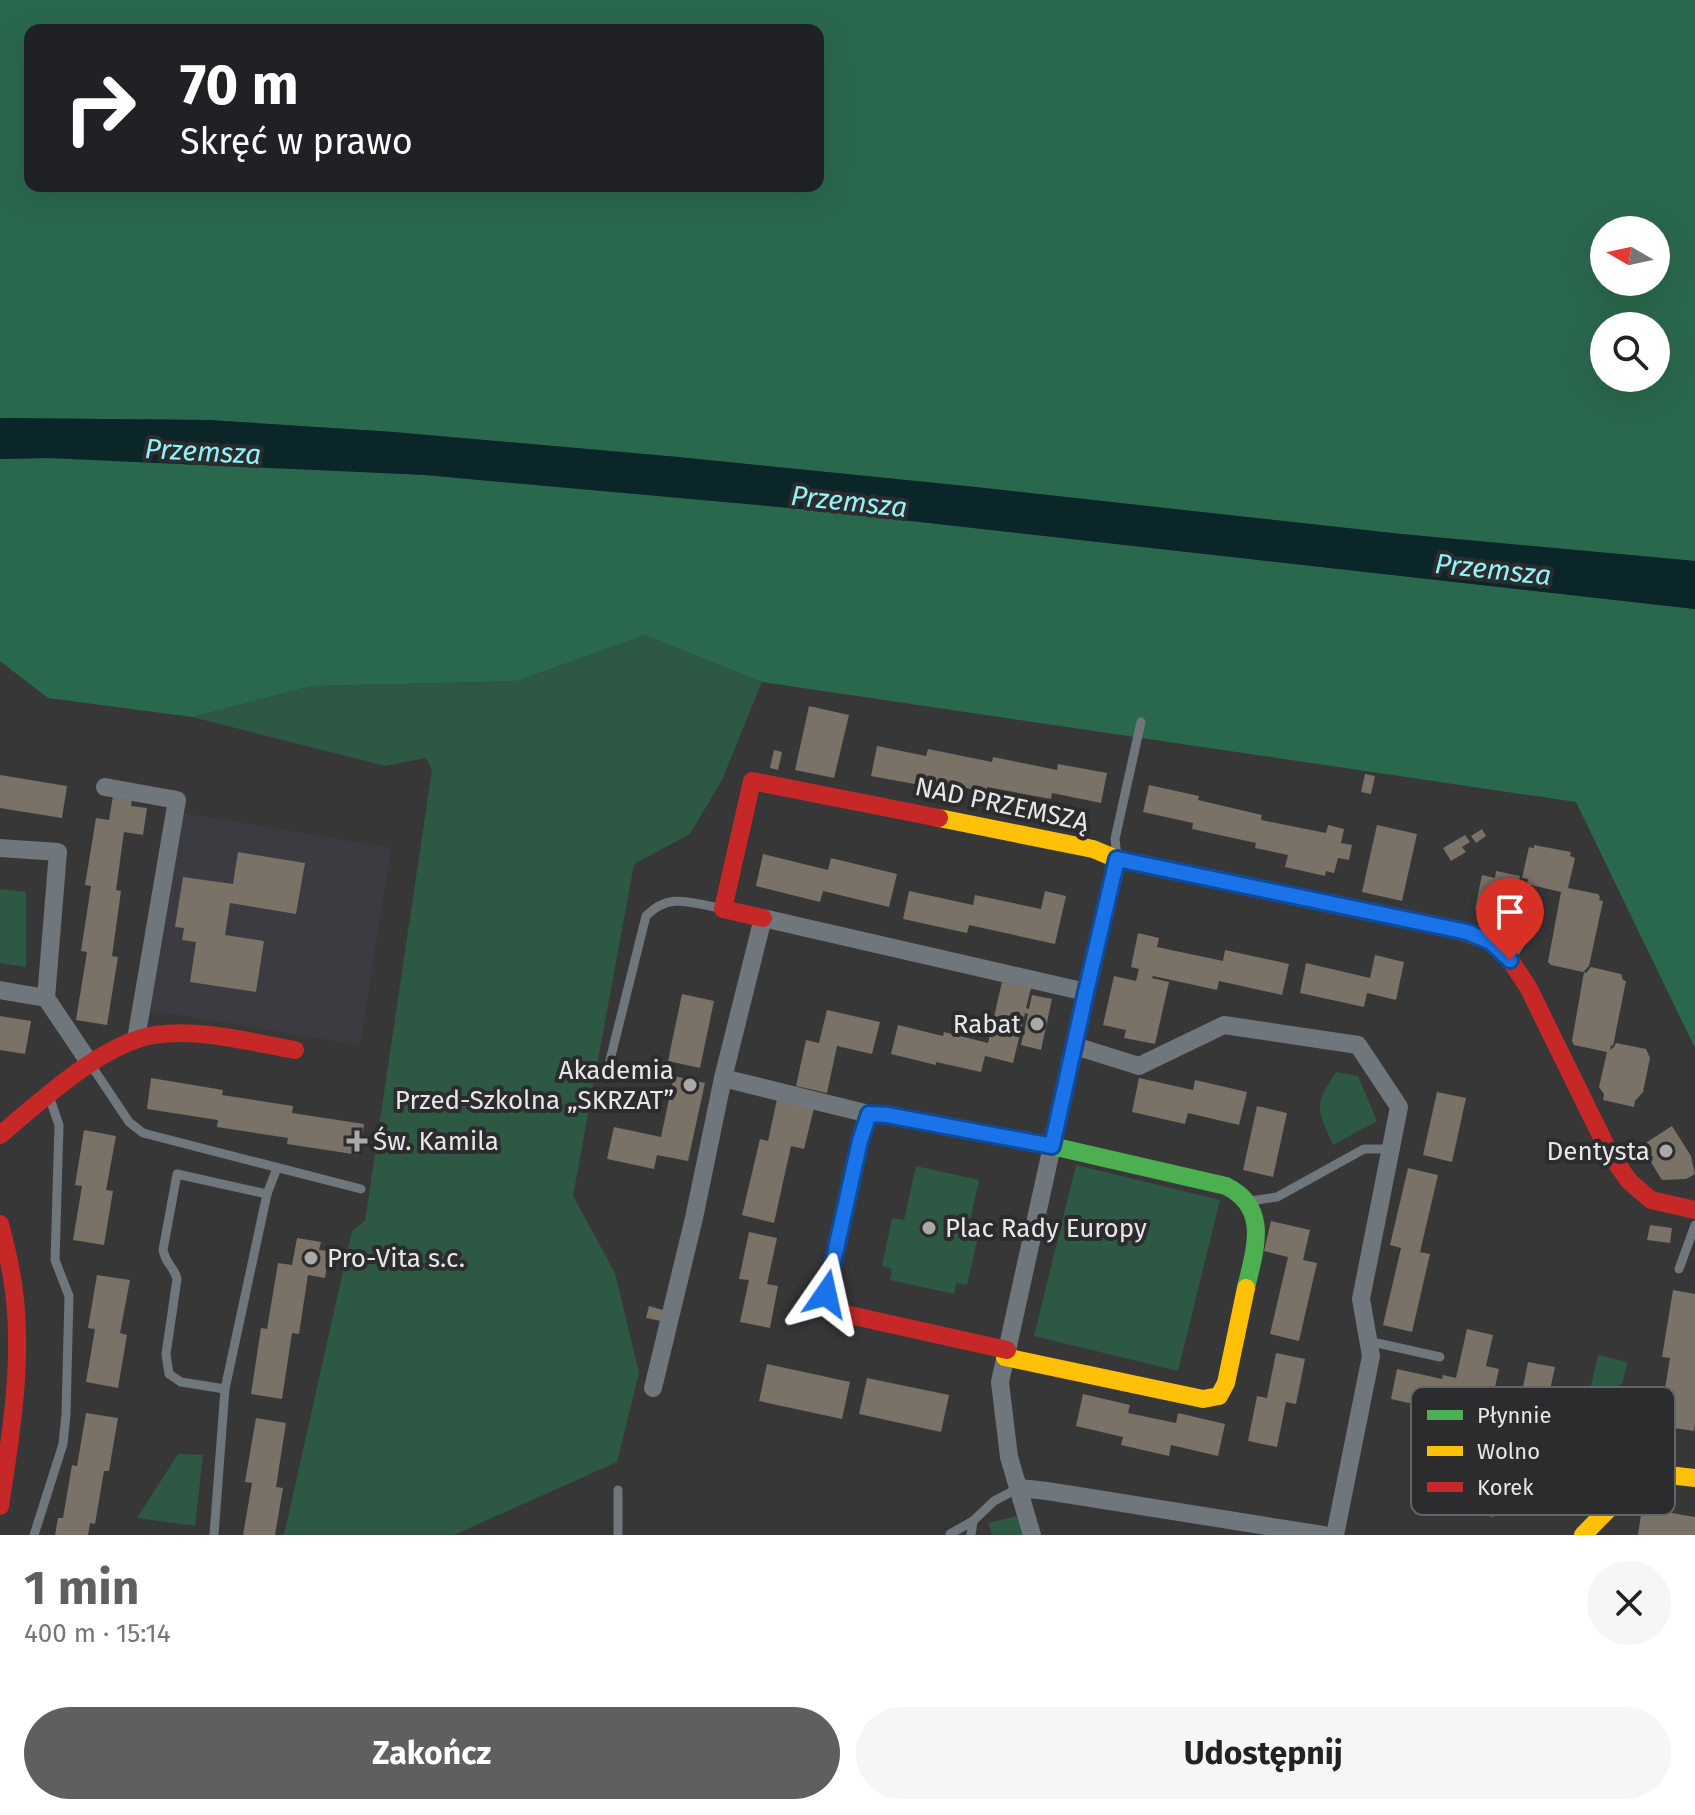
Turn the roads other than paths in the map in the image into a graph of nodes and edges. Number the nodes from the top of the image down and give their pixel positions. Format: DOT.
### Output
graph roads {
  1 [pos="1141,722"];
  2 [pos="105,787"];
  3 [pos="0,848"];
  4 [pos="1117,859"];
  5 [pos="1535,898"];
  6 [pos="723,909"];
  7 [pos="763,918"];
  8 [pos="1510,960"];
  9 [pos="0,990"];
  10 [pos="1086,992"];
  11 [pos="46,998"];
  12 [pos="136,1039"];
  13 [pos="1075,1046"];
  14 [pos="295,1050"];
  15 [pos="609,1064"];
  16 [pos="91,1065"];
  17 [pos="723,1078"];
  18 [pos="49,1096"];
  19 [pos="869,1114"];
  20 [pos="0,1135"];
  21 [pos="1052,1146"];
  22 [pos="1390,1149"];
  23 [pos="277,1168"];
  24 [pos="361,1189"];
  25 [pos="267,1194"];
  26 [pos="1248,1201"];
  27 [pos="1695,1210"];
  28 [pos="0,1224"];
  29 [pos="1695,1225"];
  30 [pos="1679,1269"];
  31 [pos="1368,1341"];
  32 [pos="1006,1353"];
  33 [pos="1440,1357"];
  34 [pos="653,1388"];
  35 [pos="225,1389"];
  36 [pos="1675,1475"];
  37 [pos="1695,1478"];
  38 [pos="1019,1488"];
  39 [pos="618,1490"];
  40 [pos="1,1493"];
  41 [pos="1603,1515"];
  42 [pos="973,1521"];
  43 [pos="950,1534"];
  44 [pos="34,1535"];
  45 [pos="214,1535"];
  46 [pos="618,1535"];
  47 [pos="971,1535"];
  48 [pos="1032,1535"];
  49 [pos="1323,1535"];
  50 [pos="1335,1535"];
  51 [pos="1583,1535"];
  1 -- 4 [label="lane"];
  2 -- 12 [label="street"];
  3 -- 11 [label="street"];
  4 -- 6 [label="street, NAD PRZEMSZĄ"];
  4 -- 8 [label="street, NAD PRZEMSZĄ"];
  4 -- 10 [label="street"];
  5 -- 8 [label="lane"];
  6 -- 7 [label="street"];
  6 -- 15 [label="lane"];
  7 -- 10 [label="street"];
  7 -- 17 [label="street"];
  8 -- 27 [label="street, NAD PRZEMSZĄ"];
  9 -- 11 [label="street"];
  10 -- 13 [label="street"];
  11 -- 16 [label="street"];
  12 -- 14 [label="street"];
  12 -- 16 [label="street"];
  13 -- 21 [label="street"];
  13 -- 22 [label="street"];
  16 -- 18 [label="street"];
  16 -- 23 [label="lane"];
  17 -- 19 [label="street"];
  17 -- 34 [label="street"];
  18 -- 20 [label="street"];
  18 -- 44 [label="lane"];
  19 -- 21 [label="street"];
  19 -- 32 [label="street"];
  21 -- 26 [label="street"];
  21 -- 32 [label="street"];
  22 -- 26 [label="lane"];
  22 -- 31 [label="street"];
  23 -- 24 [label="lane"];
  23 -- 25 [label="lane"];
  25 -- 35 [label="lane"];
  25 -- 35 [label="lane"];
  26 -- 32 [label="street"];
  28 -- 40 [label="street"];
  29 -- 30 [label="lane"];
  31 -- 33 [label="lane"];
  31 -- 50 [label="street"];
  32 -- 38 [label="street"];
  35 -- 45 [label="lane"];
  36 -- 37 [label="street"];
  38 -- 42 [label="lane"];
  38 -- 48 [label="street"];
  38 -- 49 [label="street"];
  39 -- 46 [label="lane"];
  41 -- 51 [label="street"];
  42 -- 43 [label="lane"];
  42 -- 47 [label="lane"];
}
